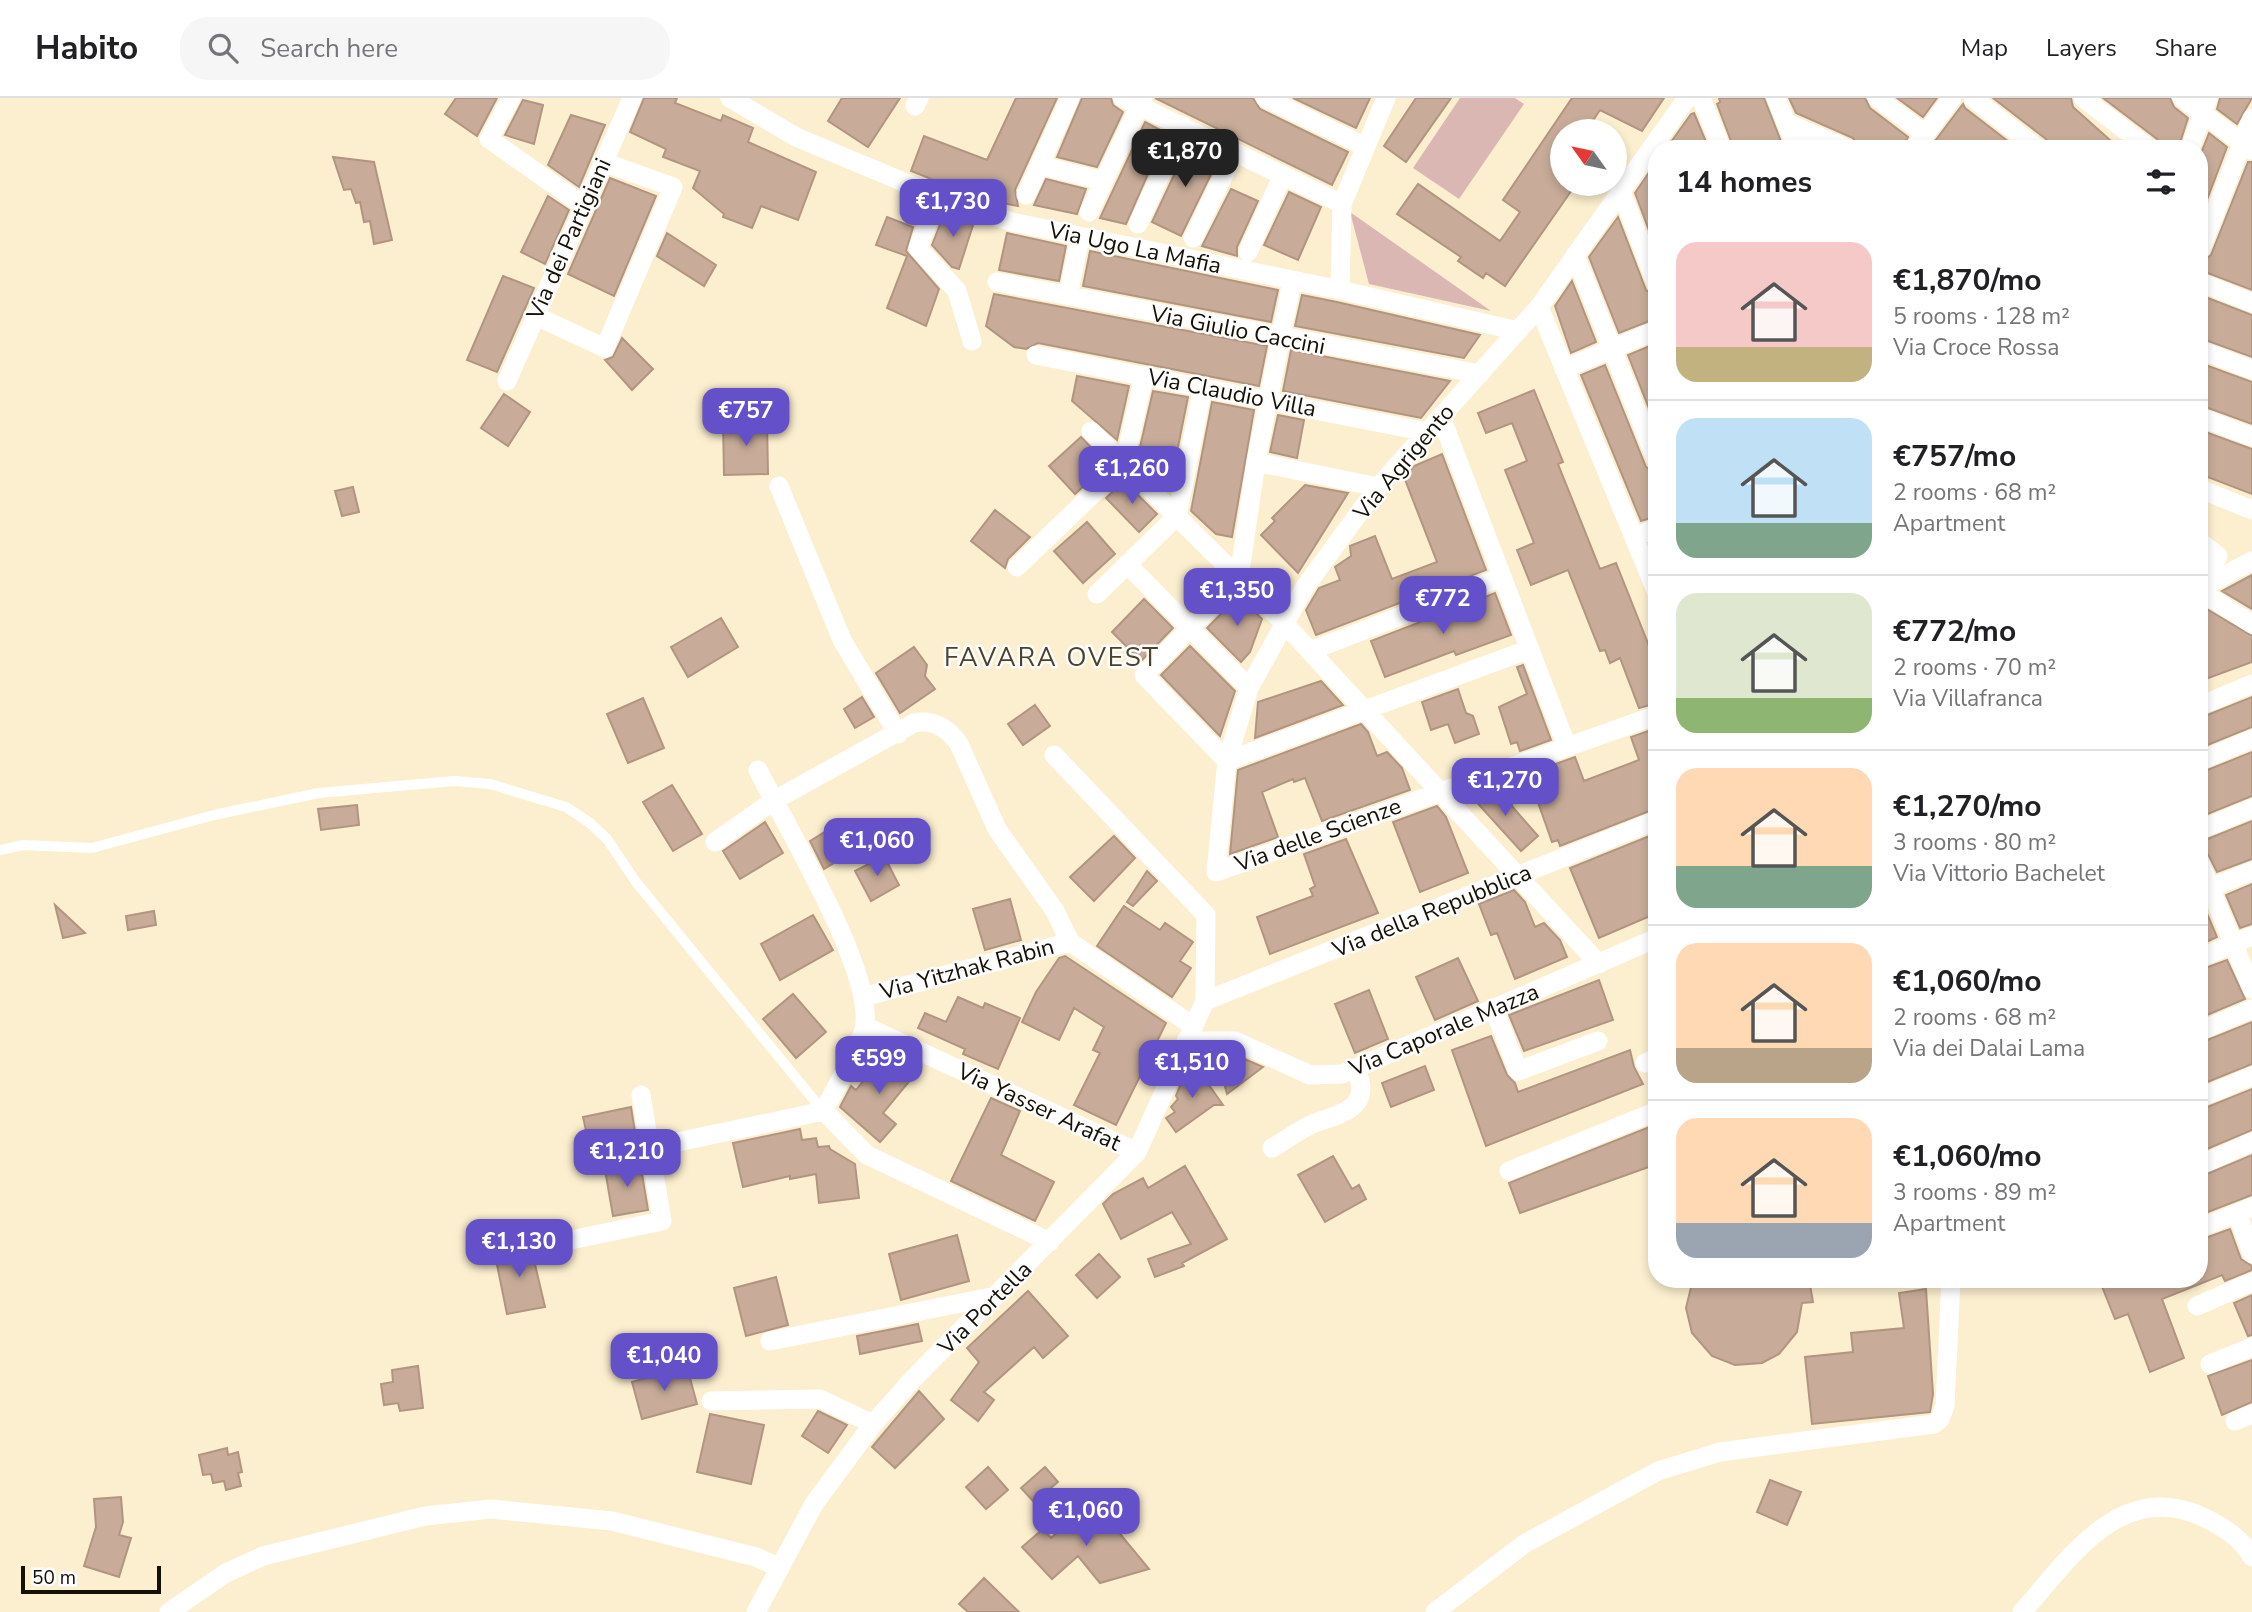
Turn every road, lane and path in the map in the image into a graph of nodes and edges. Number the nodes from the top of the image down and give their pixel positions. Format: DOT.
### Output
graph roads {
  1 [pos="511,98"];
  2 [pos="632,98"];
  3 [pos="730,98"];
  4 [pos="1070,98"];
  5 [pos="1265,98"];
  6 [pos="1385,98"];
  7 [pos="1688,98"];
  8 [pos="1701,98"];
  9 [pos="1776,98"];
  10 [pos="1877,98"];
  11 [pos="1952,98"];
  12 [pos="1973,98"];
  13 [pos="2083,98"];
  14 [pos="2182,98"];
  15 [pos="1135,100"];
  16 [pos="2206,106"];
  17 [pos="2252,118"];
  18 [pos="1787,123"];
  19 [pos="1183,126"];
  20 [pos="1667,140"];
  21 [pos="1718,140"];
  22 [pos="1794,140"];
  23 [pos="1827,140"];
  24 [pos="1918,140"];
  25 [pos="1921,140"];
  26 [pos="2027,140"];
  27 [pos="2138,140"];
  28 [pos="2193,140"];
  29 [pos="1364,146"];
  30 [pos="2247,147"];
  31 [pos="1235,152"];
  32 [pos="1648,161"];
  33 [pos="603,162"];
  34 [pos="1039,165"];
  35 [pos="1283,175"];
  36 [pos="1103,181"];
  37 [pos="1628,183"];
  38 [pos="1026,195"];
  39 [pos="937,196"];
  40 [pos="1617,196"];
  41 [pos="1623,196"];
  42 [pos="1342,204"];
  43 [pos="583,205"];
  44 [pos="1088,212"];
  45 [pos="1138,224"];
  46 [pos="2208,233"];
  47 [pos="1080,237"];
  48 [pos="1193,238"];
  49 [pos="1248,251"];
  50 [pos="1575,256"];
  51 [pos="1648,262"];
  52 [pos="1292,281"];
  53 [pos="997,282"];
  54 [pos="2208,285"];
  55 [pos="1340,290"];
  56 [pos="1068,296"];
  57 [pos="2252,303"];
  58 [pos="1539,307"];
  59 [pos="536,316"];
  60 [pos="1518,331"];
  61 [pos="1648,335"];
  62 [pos="1281,338"];
  63 [pos="972,341"];
  64 [pos="1613,350"];
  65 [pos="2208,352"];
  66 [pos="1037,355"];
  67 [pos="1564,369"];
  68 [pos="2252,370"];
  69 [pos="1480,374"];
  70 [pos="1144,376"];
  71 [pos="507,381"];
  72 [pos="1203,387"];
  73 [pos="1269,401"];
  74 [pos="1441,417"];
  75 [pos="2208,419"];
  76 [pos="1091,431"];
  77 [pos="1427,432"];
  78 [pos="2252,437"];
  79 [pos="1648,439"];
  80 [pos="1256,463"];
  81 [pos="1124,464"];
  82 [pos="779,486"];
  83 [pos="1378,487"];
  84 [pos="2208,492"];
  85 [pos="2252,510"];
  86 [pos="1177,516"];
  87 [pos="1648,532"];
  88 [pos="1634,537"];
  89 [pos="2208,548"];
  90 [pos="2252,561"];
  91 [pos="1128,564"];
  92 [pos="1017,567"];
  93 [pos="1648,571"];
  94 [pos="2208,574"];
  95 [pos="1502,577"];
  96 [pos="1239,578"];
  97 [pos="2208,585"];
  98 [pos="1097,593"];
  99 [pos="2208,594"];
  100 [pos="1284,622"];
  101 [pos="2252,624"];
  102 [pos="1190,628"];
  103 [pos="1530,649"];
  104 [pos="1310,651"];
  105 [pos="2252,684"];
  106 [pos="1249,688"];
  107 [pos="2208,703"];
  108 [pos="1365,711"];
  109 [pos="1648,718"];
  110 [pos="898,734"];
  111 [pos="2252,739"];
  112 [pos="1567,747"];
  113 [pos="1054,755"];
  114 [pos="2208,758"];
  115 [pos="1227,761"];
  116 [pos="758,769"];
  117 [pos="1439,792"];
  118 [pos="773,801"];
  119 [pos="2252,808"];
  120 [pos="1648,824"];
  121 [pos="2208,827"];
  122 [pos="715,842"];
  123 [pos="0,850"];
  124 [pos="2252,871"];
  125 [pos="1216,872"];
  126 [pos="1518,877"];
  127 [pos="2208,889"];
  128 [pos="2208,896"];
  129 [pos="2252,936"];
  130 [pos="1070,942"];
  131 [pos="1648,942"];
  132 [pos="2234,944"];
  133 [pos="2208,955"];
  134 [pos="1600,964"];
  135 [pos="2252,989"];
  136 [pos="863,997"];
  137 [pos="1205,1001"];
  138 [pos="1494,1009"];
  139 [pos="2252,1009"];
  140 [pos="865,1026"];
  141 [pos="2208,1028"];
  142 [pos="1189,1034"];
  143 [pos="1598,1041"];
  144 [pos="1356,1070"];
  145 [pos="2252,1076"];
  146 [pos="2208,1095"];
  147 [pos="641,1096"];
  148 [pos="824,1111"];
  149 [pos="1648,1115"];
  150 [pos="2252,1142"];
  151 [pos="650,1148"];
  152 [pos="1272,1148"];
  153 [pos="1137,1152"];
  154 [pos="592,1160"];
  155 [pos="2208,1161"];
  156 [pos="1509,1171"];
  157 [pos="2244,1210"];
  158 [pos="2208,1225"];
  159 [pos="1050,1242"];
  160 [pos="542,1247"];
  161 [pos="2252,1254"];
  162 [pos="2252,1282"];
  163 [pos="1951,1288"];
  164 [pos="997,1296"];
  165 [pos="2197,1306"];
  166 [pos="770,1341"];
  167 [pos="2252,1346"];
  168 [pos="2210,1364"];
  169 [pos="711,1401"];
  170 [pos="873,1424"];
  171 [pos="2252,1557"];
  172 [pos="780,1568"];
  173 [pos="169,1612"];
  174 [pos="756,1612"];
  175 [pos="1434,1612"];
  176 [pos="2022,1612"];
  1 -- 43 [label="street"];
  2 -- 33 [label="street, Via dei Partigiani"];
  3 -- 39 [label="street, Via Ugo La Mafia"];
  4 -- 34 [label="street"];
  5 -- 29 [label="street"];
  6 -- 29 [label="street"];
  7 -- 20 [label="street, Via Agrigento"];
  8 -- 21 [label="street"];
  9 -- 18 [label="street"];
  10 -- 24 [label="street"];
  11 -- 25 [label="street"];
  12 -- 26 [label="street"];
  13 -- 27 [label="street"];
  14 -- 16 [label="street"];
  15 -- 19 [label="street"];
  15 -- 36 [label="street"];
  16 -- 28 [label="street"];
  16 -- 30 [label="street"];
  17 -- 30 [label="street"];
  18 -- 22 [label="street"];
  18 -- 23 [label="street"];
  19 -- 31 [label="street"];
  19 -- 45 [label="street"];
  29 -- 42 [label="street"];
  30 -- 46 [label="street"];
  31 -- 35 [label="street"];
  31 -- 48 [label="street"];
  32 -- 37 [label="street, Via Agrigento"];
  33 -- 43 [label="street, Via dei Partigiani"];
  33 -- 59 [label="street"];
  34 -- 36 [label="street"];
  34 -- 38 [label="street"];
  35 -- 42 [label="street"];
  35 -- 49 [label="street"];
  36 -- 44 [label="street"];
  39 -- 47 [label="street, Via Ugo La Mafia"];
  39 -- 63 [label="street"];
  40 -- 50 [label="street, Via Agrigento"];
  41 -- 51 [label="street"];
  42 -- 55 [label="street"];
  43 -- 59 [label="street, Via dei Partigiani"];
  47 -- 52 [label="street, Via Ugo La Mafia"];
  47 -- 56 [label="street"];
  50 -- 58 [label="street, Via Agrigento"];
  50 -- 64 [label="street"];
  52 -- 55 [label="street, Via Ugo La Mafia"];
  52 -- 62 [label="street"];
  53 -- 56 [label="street, Via Giulio Caccini"];
  54 -- 57 [label="street"];
  55 -- 60 [label="street, Via Ugo La Mafia"];
  56 -- 62 [label="street, Via Giulio Caccini"];
  58 -- 60 [label="street, Via Agrigento"];
  58 -- 67 [label="street"];
  59 -- 71 [label="street, Via dei Partigiani"];
  60 -- 69 [label="street, Via Agrigento"];
  61 -- 64 [label="street"];
  62 -- 69 [label="street, Via Giulio Caccini"];
  62 -- 73 [label="street"];
  64 -- 67 [label="street"];
  64 -- 79 [label="street"];
  65 -- 68 [label="street"];
  66 -- 70 [label="street, Via Claudio Villa"];
  67 -- 88 [label="street"];
  69 -- 74 [label="street, Via Agrigento"];
  70 -- 72 [label="street, Via Claudio Villa"];
  70 -- 81 [label="street"];
  72 -- 73 [label="street, Via Claudio Villa"];
  72 -- 86 [label="street"];
  73 -- 77 [label="street, Via Claudio Villa"];
  73 -- 80 [label="street"];
  74 -- 77 [label="street, Via Agrigento"];
  74 -- 95 [label="street"];
  75 -- 78 [label="street"];
  76 -- 81 [label="street"];
  77 -- 83 [label="street, Via Agrigento"];
  80 -- 83 [label="street"];
  80 -- 96 [label="street"];
  81 -- 86 [label="street"];
  81 -- 92 [label="street"];
  82 -- 110 [label="street"];
  83 -- 100 [label="street, Via Agrigento"];
  84 -- 85 [label="street"];
  86 -- 91 [label="street"];
  86 -- 96 [label="street"];
  87 -- 88 [label="street"];
  88 -- 93 [label="street"];
  89 -- 94 [label="street"];
  90 -- 97 [label="street"];
  91 -- 98 [label="street"];
  91 -- 102 [label="street"];
  95 -- 103 [label="street"];
  95 -- 104 [label="street"];
  96 -- 100 [label="street"];
  96 -- 102 [label="street"];
  99 -- 101 [label="street"];
  100 -- 104 [label="street"];
  100 -- 106 [label="street, Via Agrigento"];
  102 -- 106 [label="street"];
  102 -- 115 [label="street"];
  103 -- 108 [label="street"];
  103 -- 112 [label="street"];
  104 -- 108 [label="street"];
  105 -- 107 [label="street"];
  106 -- 115 [label="street, Via Agrigento"];
  108 -- 115 [label="street"];
  108 -- 117 [label="street"];
  109 -- 112 [label="street, Via delle Scienze"];
  110 -- 118 [label="street"];
  110 -- 130 [label="street"];
  111 -- 114 [label="street"];
  112 -- 117 [label="street, Via delle Scienze"];
  113 -- 137 [label="street"];
  115 -- 125 [label="street, Via Agrigento"];
  116 -- 118 [label="street"];
  117 -- 125 [label="street, Via delle Scienze"];
  117 -- 126 [label="street"];
  118 -- 122 [label="street"];
  118 -- 136 [label="street"];
  119 -- 121 [label="street"];
  120 -- 126 [label="street, Via della Repubblica"];
  123 -- 148 [label="lane"];
  124 -- 127 [label="street"];
  126 -- 134 [label="street"];
  126 -- 137 [label="street, Via della Repubblica"];
  128 -- 132 [label="street"];
  129 -- 132 [label="street"];
  130 -- 136 [label="street, Via Yitzhak Rabin"];
  130 -- 142 [label="street"];
  131 -- 134 [label="street, Via Caporale Mazza"];
  132 -- 133 [label="street"];
  132 -- 135 [label="street"];
  134 -- 138 [label="street, Via Caporale Mazza"];
  136 -- 140 [label="street"];
  137 -- 142 [label="street, Via Portella"];
  138 -- 143 [label="street"];
  138 -- 144 [label="street, Via Caporale Mazza"];
  139 -- 141 [label="street"];
  140 -- 148 [label="street"];
  140 -- 153 [label="street, Via Yasser Arafat"];
  142 -- 144 [label="street, Via Caporale Mazza"];
  142 -- 153 [label="street, Via Portella"];
  144 -- 152 [label="street"];
  145 -- 146 [label="street"];
  147 -- 151 [label="street"];
  148 -- 151 [label="street"];
  148 -- 159 [label="street"];
  149 -- 156 [label="street"];
  150 -- 155 [label="street"];
  151 -- 154 [label="street"];
  151 -- 160 [label="street"];
  153 -- 159 [label="street, Via Portella"];
  157 -- 158 [label="street"];
  157 -- 161 [label="street"];
  159 -- 164 [label="street, Via Portella"];
  162 -- 165 [label="street"];
  163 -- 175 [label="street"];
  164 -- 166 [label="street"];
  164 -- 170 [label="street, Via Portella"];
  167 -- 168 [label="street"];
  169 -- 170 [label="street"];
  170 -- 172 [label="street, Via Portella"];
  171 -- 176 [label="street"];
  172 -- 173 [label="street"];
  172 -- 174 [label="street, Via Portella"];
}
